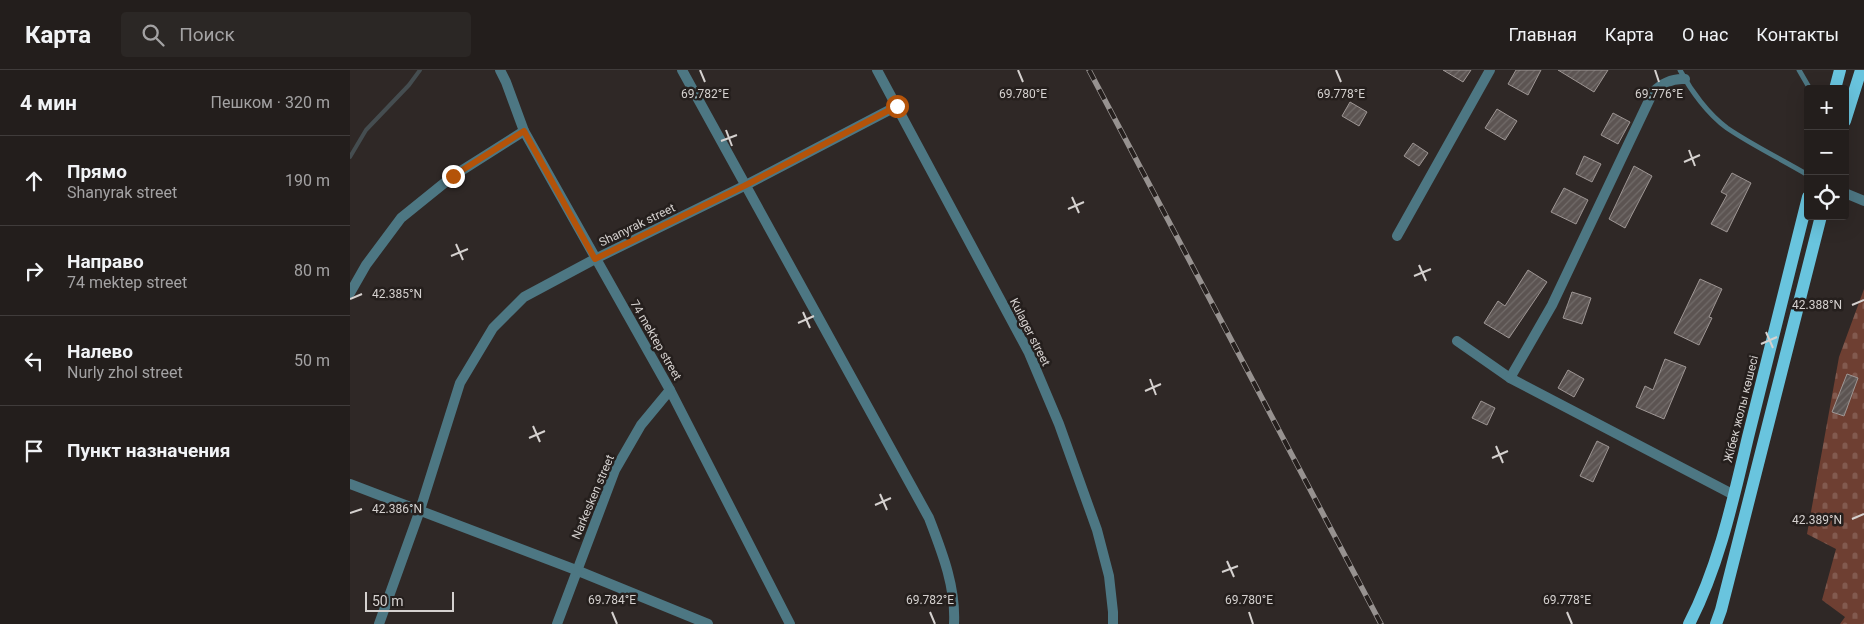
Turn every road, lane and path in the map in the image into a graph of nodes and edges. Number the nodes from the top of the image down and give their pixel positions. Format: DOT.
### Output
graph roads {
  1 [pos="500,70"];
  2 [pos="682,70"];
  3 [pos="877,70"];
  4 [pos="1490,70"];
  5 [pos="1799,70"];
  6 [pos="1840,70"];
  7 [pos="1861,70"];
  8 [pos="1683,75"];
  9 [pos="1808,85"];
  10 [pos="1836,85"];
  11 [pos="897,106"];
  12 [pos="1849,108"];
  13 [pos="524,131"];
  14 [pos="1804,173"];
  15 [pos="744,186"];
  16 [pos="1849,195"];
  17 [pos="1864,201"];
  18 [pos="1804,213"];
  19 [pos="1820,220"];
  20 [pos="1397,236"];
  21 [pos="595,259"];
  22 [pos="350,293"];
  23 [pos="1457,341"];
  24 [pos="1510,378"];
  25 [pos="670,390"];
  26 [pos="350,484"];
  27 [pos="1734,494"];
  28 [pos="420,510"];
  29 [pos="576,570"];
  30 [pos="379,624"];
  31 [pos="558,624"];
  32 [pos="708,624"];
  33 [pos="790,624"];
  34 [pos="954,624"];
  35 [pos="1113,624"];
  36 [pos="1689,624"];
  37 [pos="1716,624"];
  1 -- 13 [label="street, 74 mektep street"];
  2 -- 15 [label="street"];
  3 -- 11 [label="street, Kulager street"];
  4 -- 20 [label="street"];
  5 -- 9 [label="lane"];
  6 -- 10 [label="main road"];
  7 -- 12 [label="main road"];
  8 -- 14 [label="lane"];
  8 -- 24 [label="street"];
  11 -- 15 [label="street, Shanyrak street"];
  11 -- 35 [label="street, Kulager street"];
  13 -- 21 [label="street, 74 mektep street"];
  13 -- 22 [label="street"];
  15 -- 21 [label="street, Shanyrak street"];
  15 -- 34 [label="street"];
  16 -- 17 [label="street"];
  18 -- 27 [label="main road, Жібек жолы көшесі"];
  19 -- 37 [label="main road"];
  21 -- 25 [label="street, 74 mektep street"];
  21 -- 28 [label="street, Shanyrak street"];
  23 -- 24 [label="street"];
  24 -- 27 [label="street"];
  25 -- 29 [label="street, Narkesken street"];
  25 -- 33 [label="street, 74 mektep street"];
  26 -- 28 [label="street"];
  27 -- 36 [label="main road, Жібек жолы көшесі"];
  28 -- 29 [label="street"];
  28 -- 30 [label="street, Shanyrak street"];
  29 -- 31 [label="street, Narkesken street"];
  29 -- 32 [label="street"];
}
